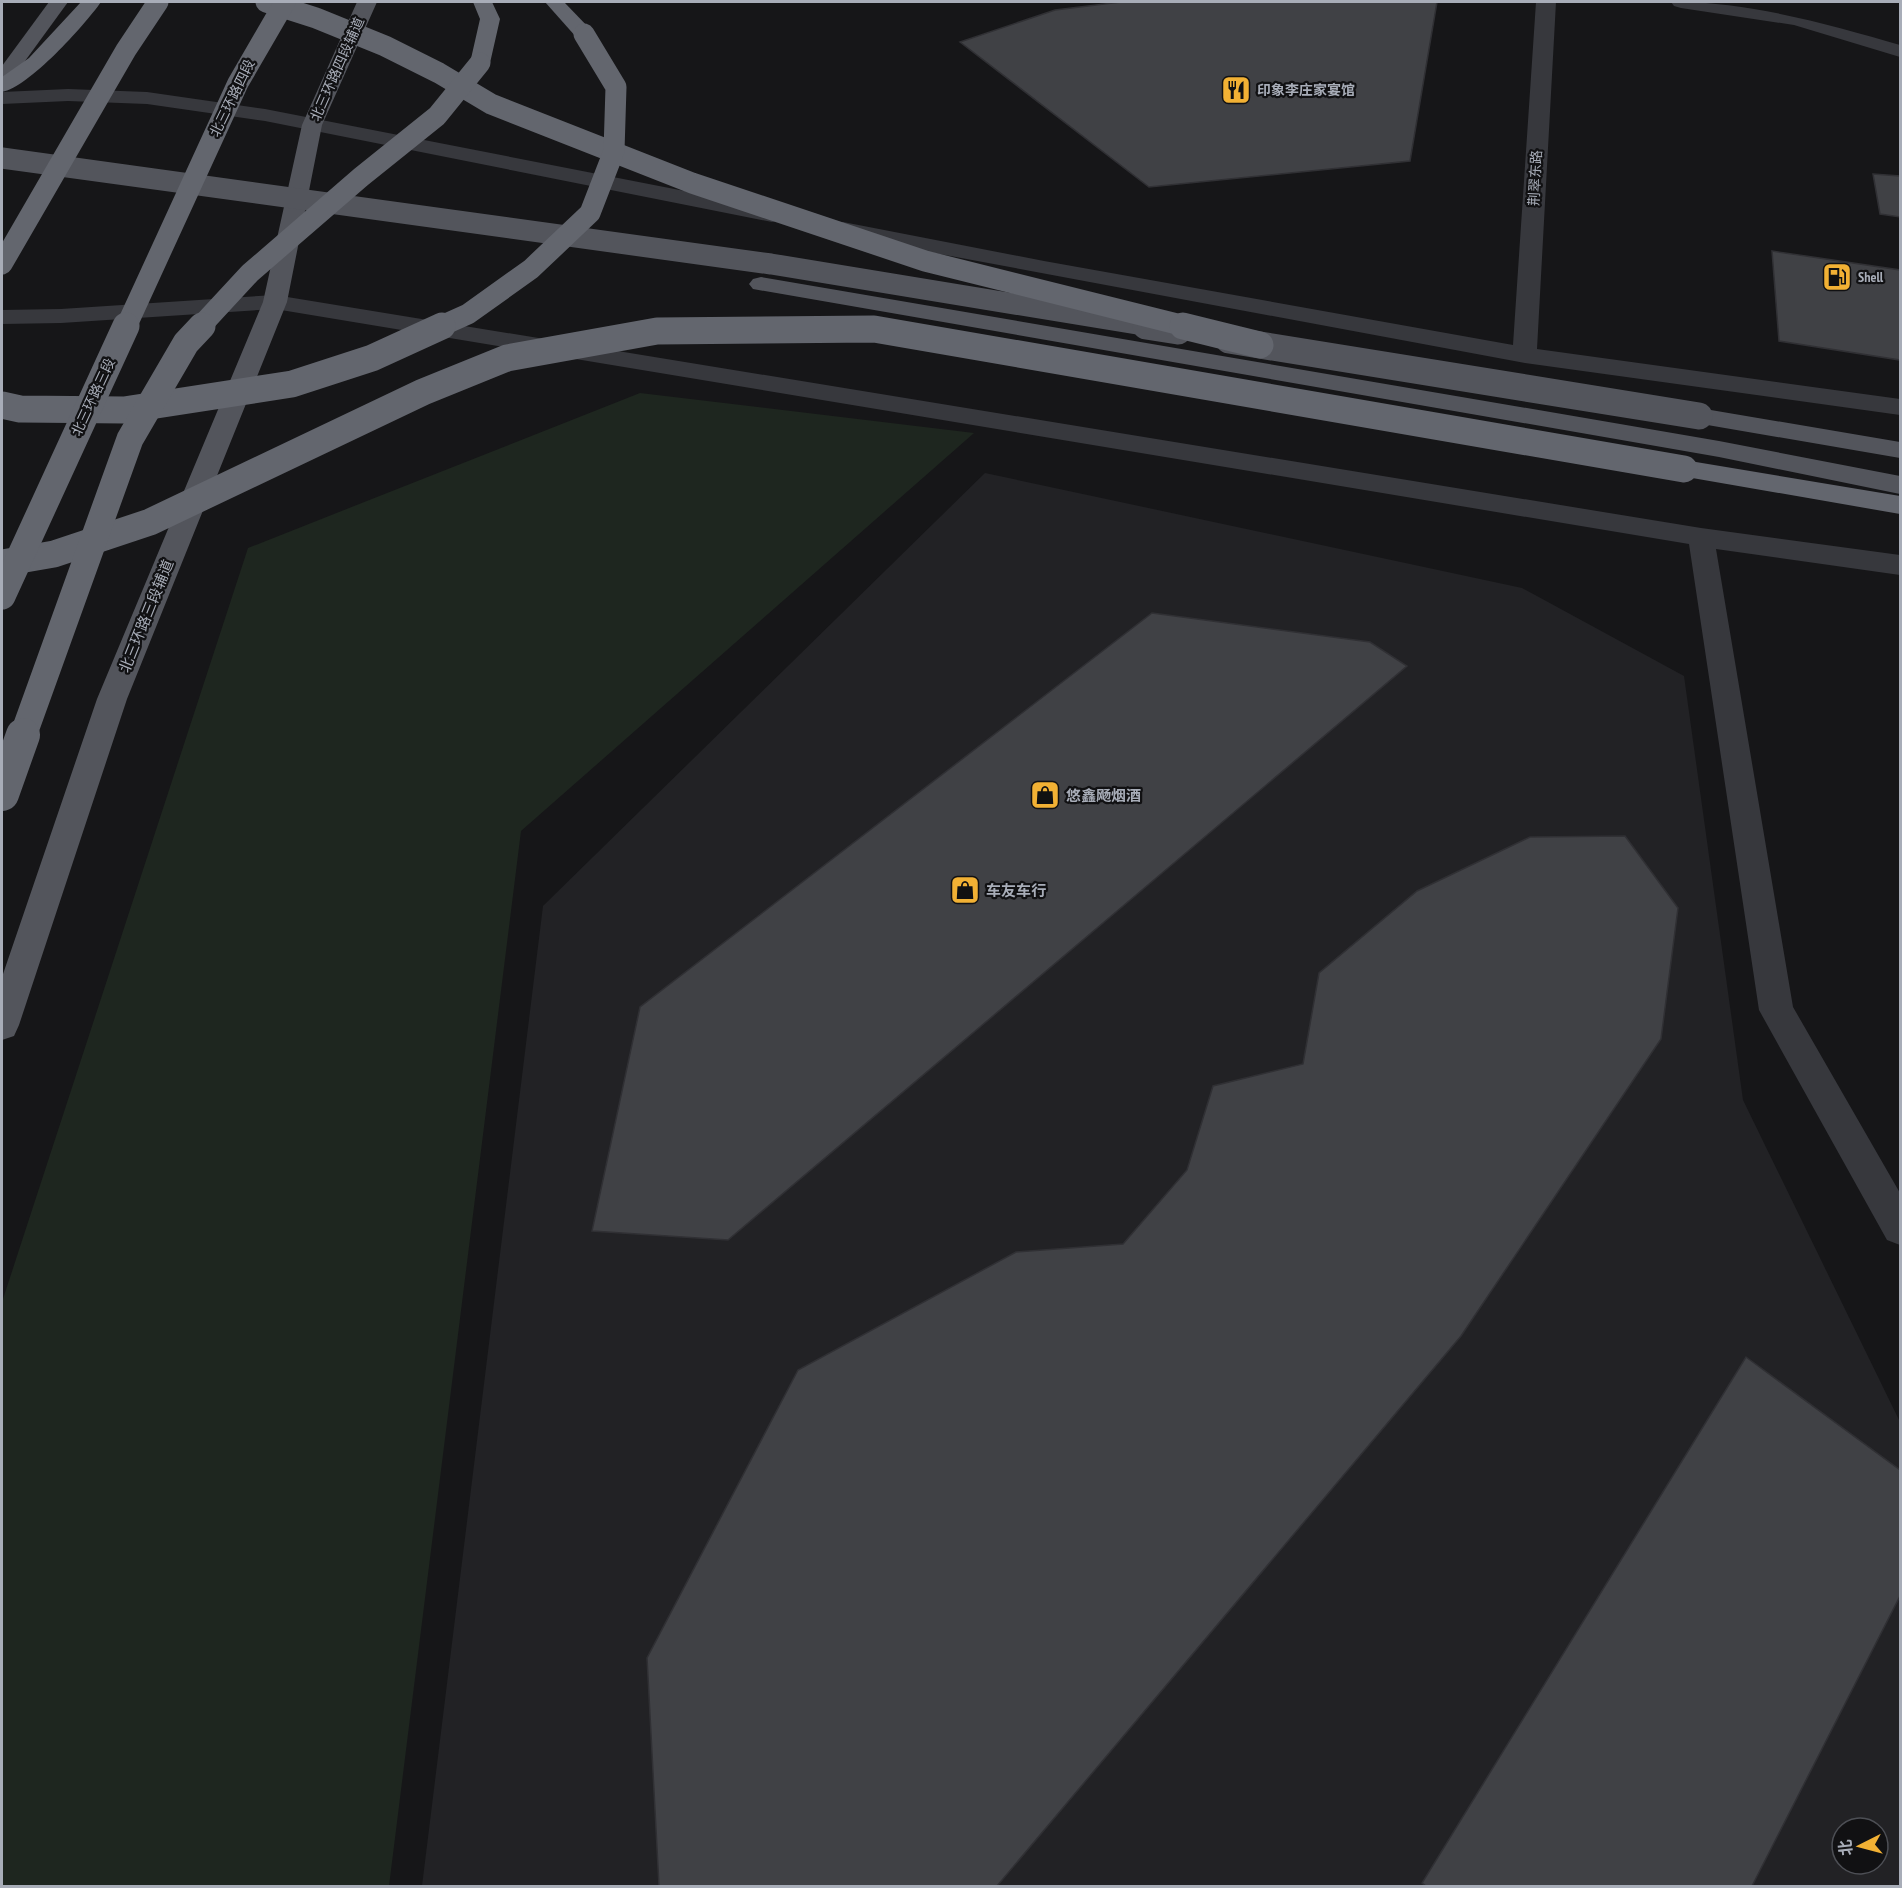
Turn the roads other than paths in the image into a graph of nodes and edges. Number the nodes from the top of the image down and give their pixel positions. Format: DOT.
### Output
graph roads {
  1 [pos="58,2"];
  2 [pos="91,2"];
  3 [pos="158,2"];
  4 [pos="266,2"];
  5 [pos="285,2"];
  6 [pos="367,2"];
  7 [pos="483,2"];
  8 [pos="554,2"];
  9 [pos="1546,2"];
  10 [pos="1681,2"];
  11 [pos="1794,11"];
  12 [pos="1900,51"];
  13 [pos="2,79"];
  14 [pos="2,86"];
  15 [pos="2,98"];
  16 [pos="312,125"];
  17 [pos="2,158"];
  18 [pos="25,185"];
  19 [pos="73,191"];
  20 [pos="156,202"];
  21 [pos="194,203"];
  22 [pos="284,213"];
  23 [pos="334,226"];
  24 [pos="524,252"];
  25 [pos="571,259"];
  26 [pos="2,264"];
  27 [pos="737,281"];
  28 [pos="275,302"];
  29 [pos="2,317"];
  30 [pos="1260,345"];
  31 [pos="1525,355"];
  32 [pos="2,405"];
  33 [pos="1900,407"];
  34 [pos="1900,450"];
  35 [pos="1900,485"];
  36 [pos="1900,505"];
  37 [pos="1701,537"];
  38 [pos="2,563"];
  39 [pos="1900,565"];
  40 [pos="2,596"];
  41 [pos="2,795"];
  42 [pos="2,1025"];
  43 [pos="1899,1222"];
  1 -- 13 [label="main road"];
  2 -- 14 [label="highway"];
  3 -- 26 [label="highway, bridge"];
  4 -- 30 [label="highway, bridge"];
  5 -- 21 [label="highway, 北三环路四段, bridge"];
  6 -- 16 [label="main road, 北三环路四段辅道"];
  7 -- 41 [label="highway, bridge"];
  8 -- 32 [label="highway, bridge"];
  9 -- 31 [label="street, 荆翠东路"];
  10 -- 11 [label="street"];
  11 -- 12 [label="street"];
  15 -- 16 [label="street"];
  16 -- 22 [label="main road, 北三环路四段辅道"];
  16 -- 31 [label="street"];
  17 -- 30 [label="main road, bridge"];
  18 -- 19 [label="main road"];
  20 -- 21 [label="main road"];
  21 -- 40 [label="highway, 北三环路三段, bridge"];
  22 -- 23 [label="main road"];
  22 -- 28 [label="main road, 北三环路三段辅道"];
  24 -- 25 [label="main road"];
  27 -- 35 [label="main road"];
  28 -- 29 [label="street"];
  28 -- 37 [label="street"];
  28 -- 42 [label="main road, 北三环路三段辅道"];
  30 -- 34 [label="main road, bridge"];
  31 -- 33 [label="street"];
  36 -- 38 [label="highway, bridge"];
  37 -- 39 [label="street"];
  37 -- 43 [label="street"];
}
